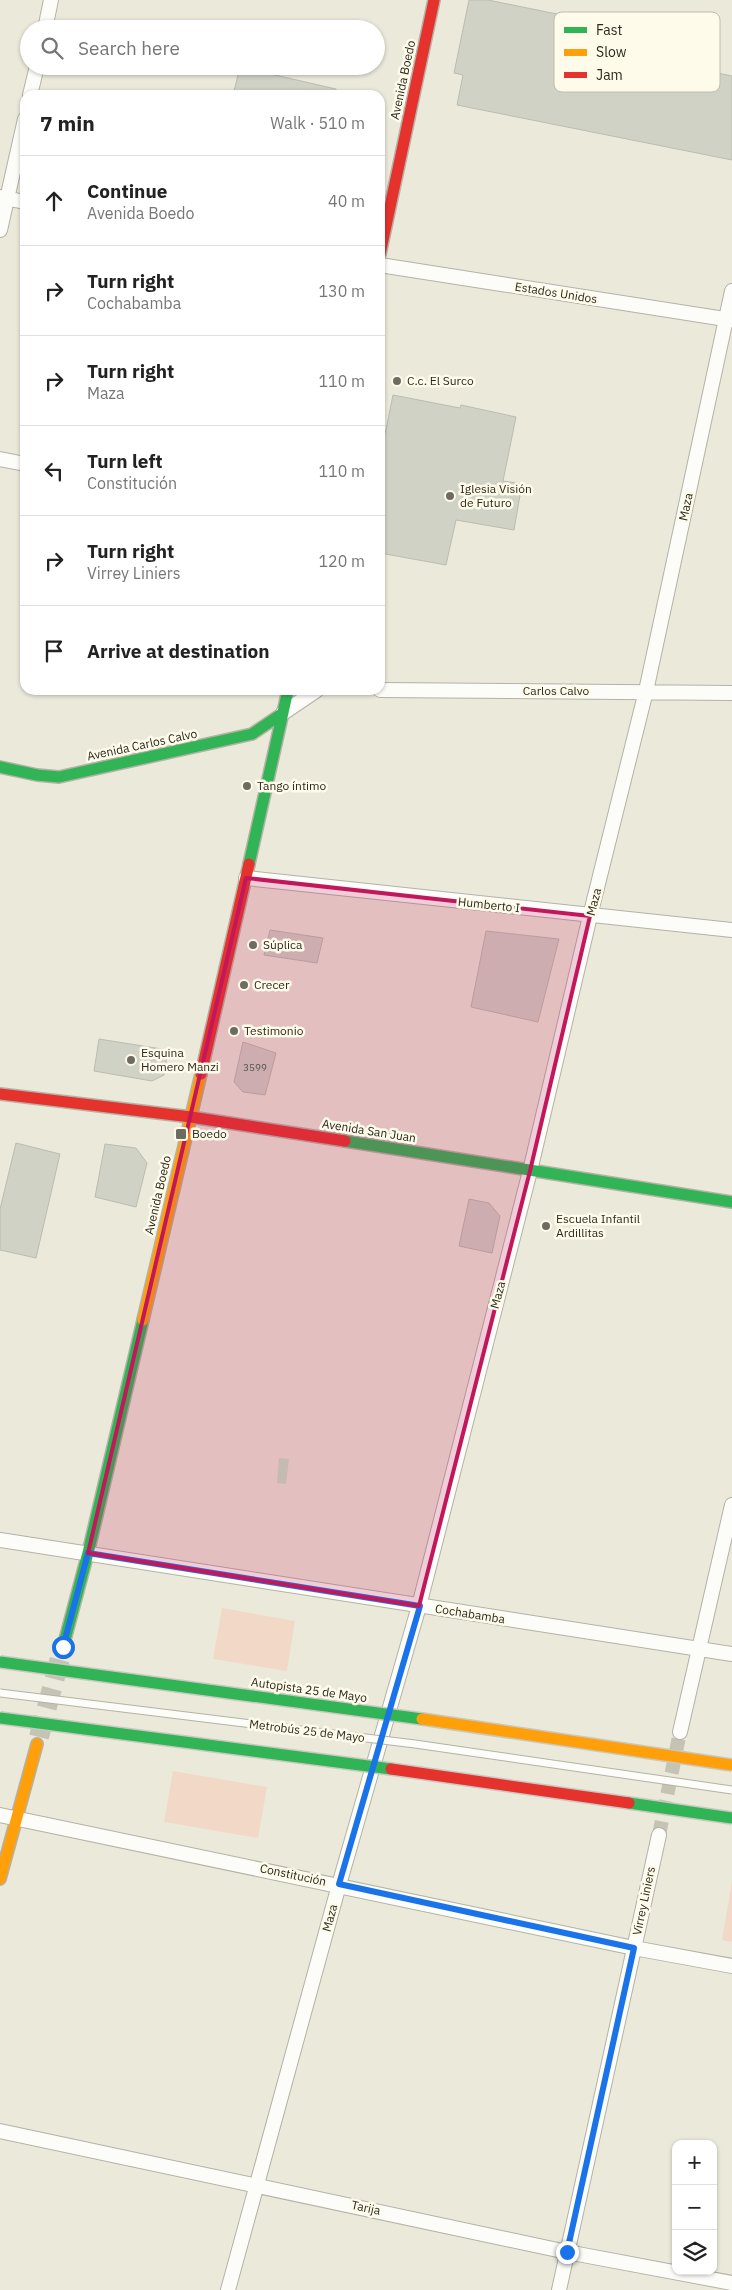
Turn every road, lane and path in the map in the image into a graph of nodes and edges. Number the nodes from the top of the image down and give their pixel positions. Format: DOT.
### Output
graph roads {
  1 [pos="51,0"];
  2 [pos="434,0"];
  3 [pos="47,20"];
  4 [pos="35,75"];
  5 [pos="31,90"];
  6 [pos="20,138"];
  7 [pos="4,198"];
  8 [pos="20,201"];
  9 [pos="0,230"];
  10 [pos="385,230"];
  11 [pos="385,266"];
  12 [pos="732,291"];
  13 [pos="729,320"];
  14 [pos="0,459"];
  15 [pos="20,463"];
  16 [pos="385,690"];
  17 [pos="646,691"];
  18 [pos="732,693"];
  19 [pos="287,695"];
  20 [pos="310,695"];
  21 [pos="283,713"];
  22 [pos="0,768"];
  23 [pos="246,878"];
  24 [pos="590,916"];
  25 [pos="732,930"];
  26 [pos="0,1094"];
  27 [pos="191,1117"];
  28 [pos="530,1171"];
  29 [pos="732,1202"];
  30 [pos="732,1505"];
  31 [pos="0,1540"];
  32 [pos="88,1553"];
  33 [pos="420,1606"];
  34 [pos="63,1647"];
  35 [pos="699,1648"];
  36 [pos="732,1654"];
  37 [pos="0,1662"];
  38 [pos="0,1693"];
  39 [pos="0,1718"];
  40 [pos="680,1732"];
  41 [pos="37,1744"];
  42 [pos="732,1765"];
  43 [pos="732,1790"];
  44 [pos="0,1815"];
  45 [pos="18,1818"];
  46 [pos="732,1818"];
  47 [pos="658,1835"];
  48 [pos="0,1879"];
  49 [pos="339,1884"];
  50 [pos="634,1948"];
  51 [pos="732,1966"];
  52 [pos="0,2131"];
  53 [pos="256,2184"];
  54 [pos="567,2252"];
  55 [pos="732,2282"];
  56 [pos="228,2290"];
  57 [pos="559,2290"];
  1 -- 3 [label="street"];
  2 -- 10 [label="main road, Avenida Boedo"];
  4 -- 5 [label="street"];
  6 -- 7 [label="street"];
  7 -- 8 [label="street"];
  7 -- 9 [label="street"];
  11 -- 13 [label="street, Estados Unidos"];
  12 -- 13 [label="street, Maza"];
  13 -- 17 [label="street, Maza"];
  14 -- 15 [label="street"];
  16 -- 17 [label="street, Carlos Calvo"];
  17 -- 18 [label="street, Carlos Calvo"];
  17 -- 24 [label="street, Maza"];
  19 -- 21 [label="main road, Avenida Boedo"];
  20 -- 21 [label="street"];
  21 -- 22 [label="main road, Avenida Carlos Calvo"];
  21 -- 23 [label="main road, Avenida Boedo"];
  23 -- 24 [label="street, Humberto I"];
  23 -- 27 [label="main road, Avenida Boedo"];
  24 -- 25 [label="street, Humberto I"];
  24 -- 28 [label="street, Maza"];
  26 -- 27 [label="main road, Avenida San Juan"];
  27 -- 28 [label="main road, Avenida San Juan"];
  27 -- 32 [label="main road, Avenida Boedo"];
  28 -- 29 [label="main road, Avenida San Juan"];
  28 -- 33 [label="street, Maza"];
  30 -- 35 [label="street"];
  31 -- 32 [label="street, Cochabamba"];
  32 -- 33 [label="street, Cochabamba"];
  32 -- 34 [label="main road, Avenida Boedo"];
  33 -- 35 [label="street, Cochabamba"];
  33 -- 49 [label="street, Maza"];
  35 -- 36 [label="street, Cochabamba"];
  35 -- 40 [label="street"];
  37 -- 42 [label="main road, Autopista 25 de Mayo, bridge"];
  38 -- 43 [label="lane, Metrobús 25 de Mayo, bridge"];
  39 -- 46 [label="main road, bridge"];
  41 -- 45 [label="main road"];
  44 -- 45 [label="street, Constitución"];
  45 -- 48 [label="main road"];
  45 -- 49 [label="street, Constitución"];
  47 -- 50 [label="street, Virrey Liniers"];
  49 -- 50 [label="street, Constitución"];
  49 -- 53 [label="street, Maza"];
  50 -- 51 [label="street, Constitución"];
  50 -- 54 [label="street, Virrey Liniers"];
  52 -- 53 [label="street, Tarija"];
  53 -- 54 [label="street, Tarija"];
  53 -- 56 [label="street, Maza"];
  54 -- 55 [label="street, Tarija"];
  54 -- 57 [label="street, Virrey Liniers"];
}
